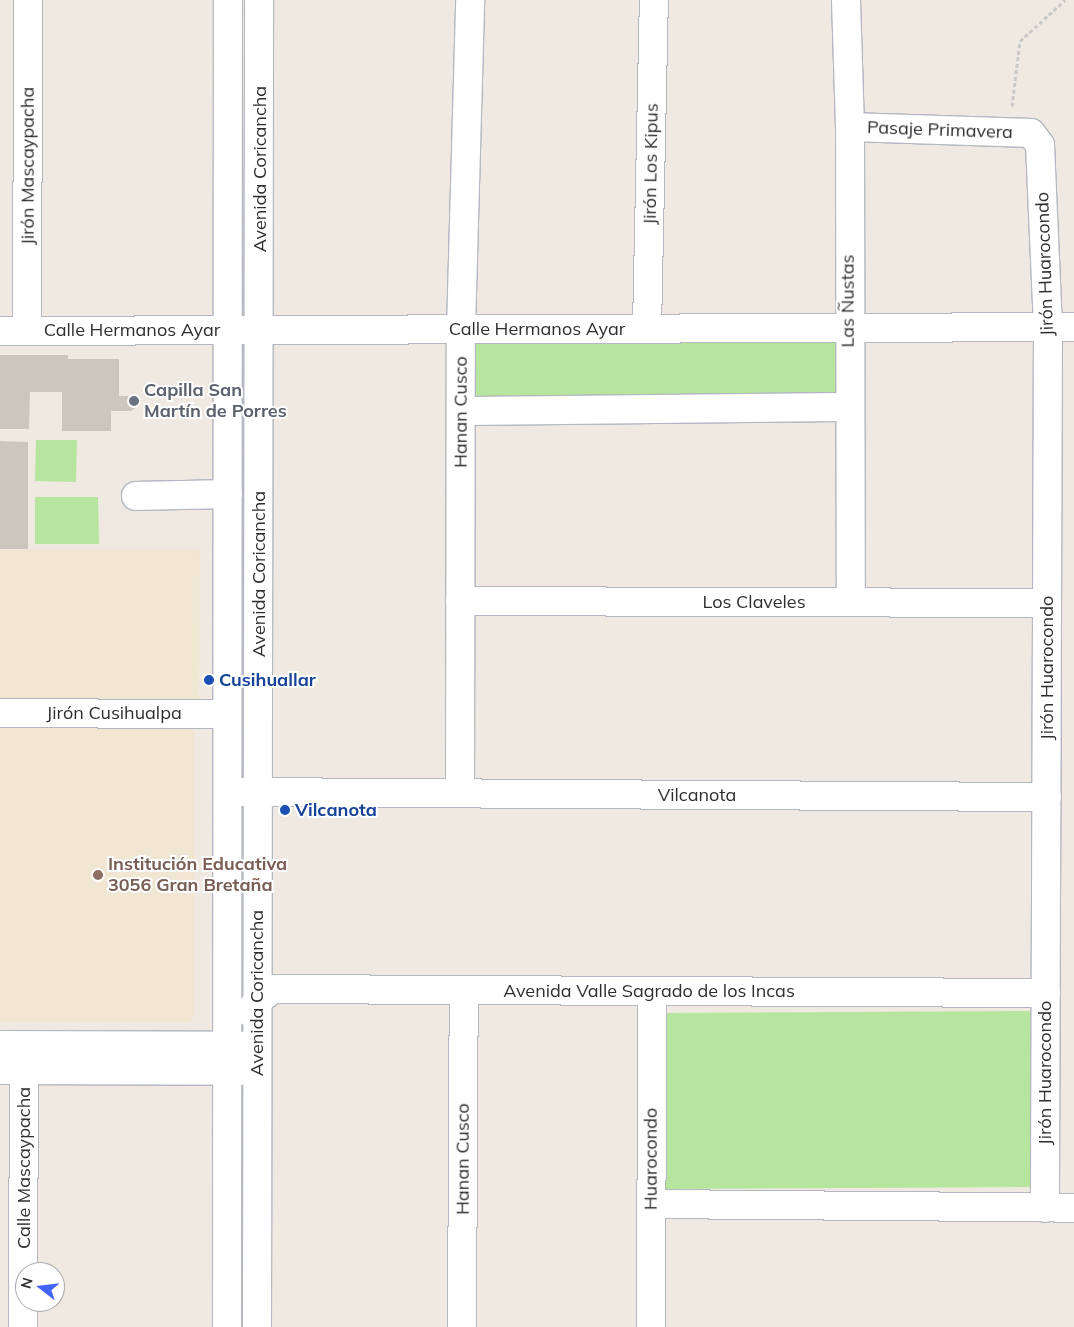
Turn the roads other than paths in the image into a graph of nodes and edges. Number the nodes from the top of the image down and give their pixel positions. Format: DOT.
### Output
graph roads {
  1 [pos="28,0"];
  2 [pos="228,0"];
  3 [pos="260,0"];
  4 [pos="470,0"];
  5 [pos="654,0"];
  6 [pos="846,0"];
  7 [pos="850,127"];
  8 [pos="1020,132"];
  9 [pos="1061,327"];
  10 [pos="647,328"];
  11 [pos="848,328"];
  12 [pos="462,329"];
  13 [pos="228,330"];
  14 [pos="260,330"];
  15 [pos="0,331"];
  16 [pos="27,331"];
  17 [pos="849,407"];
  18 [pos="461,411"];
  19 [pos="228,494"];
  20 [pos="136,496"];
  21 [pos="460,601"];
  22 [pos="851,602"];
  23 [pos="1047,603"];
  24 [pos="0,713"];
  25 [pos="227,714"];
  26 [pos="227,792"];
  27 [pos="258,792"];
  28 [pos="460,793"];
  29 [pos="1047,797"];
  30 [pos="464,990"];
  31 [pos="652,991"];
  32 [pos="1046,993"];
  33 [pos="257,1001"];
  34 [pos="0,1045"];
  35 [pos="226,1058"];
  36 [pos="256,1058"];
  37 [pos="12,1070"];
  38 [pos="651,1204"];
  39 [pos="1045,1208"];
  40 [pos="1074,1208"];
  41 [pos="22,1327"];
  42 [pos="227,1327"];
  43 [pos="257,1327"];
  44 [pos="462,1327"];
  45 [pos="651,1327"];
  1 -- 16 [label="street, Jirón Mascaypacha"];
  2 -- 13 [label="street, Avenida Coricancha"];
  3 -- 14 [label="street, Avenida Coricancha"];
  4 -- 12 [label="street, Hanan Cusco"];
  5 -- 10 [label="street, Jirón Los Kipus"];
  6 -- 7 [label="street, Las Ñustas"];
  7 -- 8 [label="street, Pasaje Primavera"];
  7 -- 11 [label="street, Las Ñustas"];
  8 -- 9 [label="street, Jirón Huarocondo"];
  9 -- 11 [label="street, Calle Hermanos Ayar"];
  9 -- 23 [label="street, Jirón Huarocondo"];
  10 -- 11 [label="street, Calle Hermanos Ayar"];
  10 -- 12 [label="street, Calle Hermanos Ayar"];
  11 -- 17 [label="street, Las Ñustas"];
  12 -- 14 [label="street, Calle Hermanos Ayar"];
  12 -- 18 [label="street, Hanan Cusco"];
  13 -- 14 [label="street, Calle Hermanos Ayar"];
  13 -- 16 [label="street, Calle Hermanos Ayar"];
  13 -- 19 [label="street, Avenida Coricancha"];
  14 -- 27 [label="street, Avenida Coricancha"];
  15 -- 16 [label="street, Calle Hermanos Ayar"];
  17 -- 18 [label="street"];
  17 -- 22 [label="street, Las Ñustas"];
  18 -- 21 [label="street, Hanan Cusco"];
  19 -- 20 [label="street"];
  19 -- 25 [label="street, Avenida Coricancha"];
  21 -- 22 [label="street, Los Claveles"];
  21 -- 28 [label="street, Hanan Cusco"];
  22 -- 23 [label="street, Los Claveles"];
  23 -- 29 [label="street, Jirón Huarocondo"];
  24 -- 25 [label="street, Jirón Cusihualpa"];
  25 -- 26 [label="street, Avenida Coricancha"];
  26 -- 27 [label="street, Vilcanota"];
  26 -- 35 [label="street, Avenida Coricancha"];
  27 -- 28 [label="street, Vilcanota"];
  27 -- 33 [label="street, Avenida Coricancha"];
  28 -- 29 [label="street, Vilcanota"];
  29 -- 32 [label="street, Jirón Huarocondo"];
  30 -- 31 [label="street, Avenida Valle Sagrado de los Incas"];
  30 -- 33 [label="street, Avenida Valle Sagrado de los Incas"];
  30 -- 44 [label="street, Hanan Cusco"];
  31 -- 32 [label="street, Avenida Valle Sagrado de los Incas"];
  31 -- 38 [label="street, Huarocondo"];
  32 -- 39 [label="street, Jirón Huarocondo"];
  33 -- 35 [label="street"];
  33 -- 36 [label="street, Avenida Coricancha"];
  34 -- 35 [label="street"];
  35 -- 36 [label="street"];
  35 -- 37 [label="street"];
  35 -- 42 [label="street, Avenida Coricancha"];
  36 -- 43 [label="street, Avenida Coricancha"];
  37 -- 41 [label="street, Calle Mascaypacha"];
  38 -- 39 [label="street"];
  38 -- 45 [label="street, Huarocondo"];
  39 -- 40 [label="street"];
}
